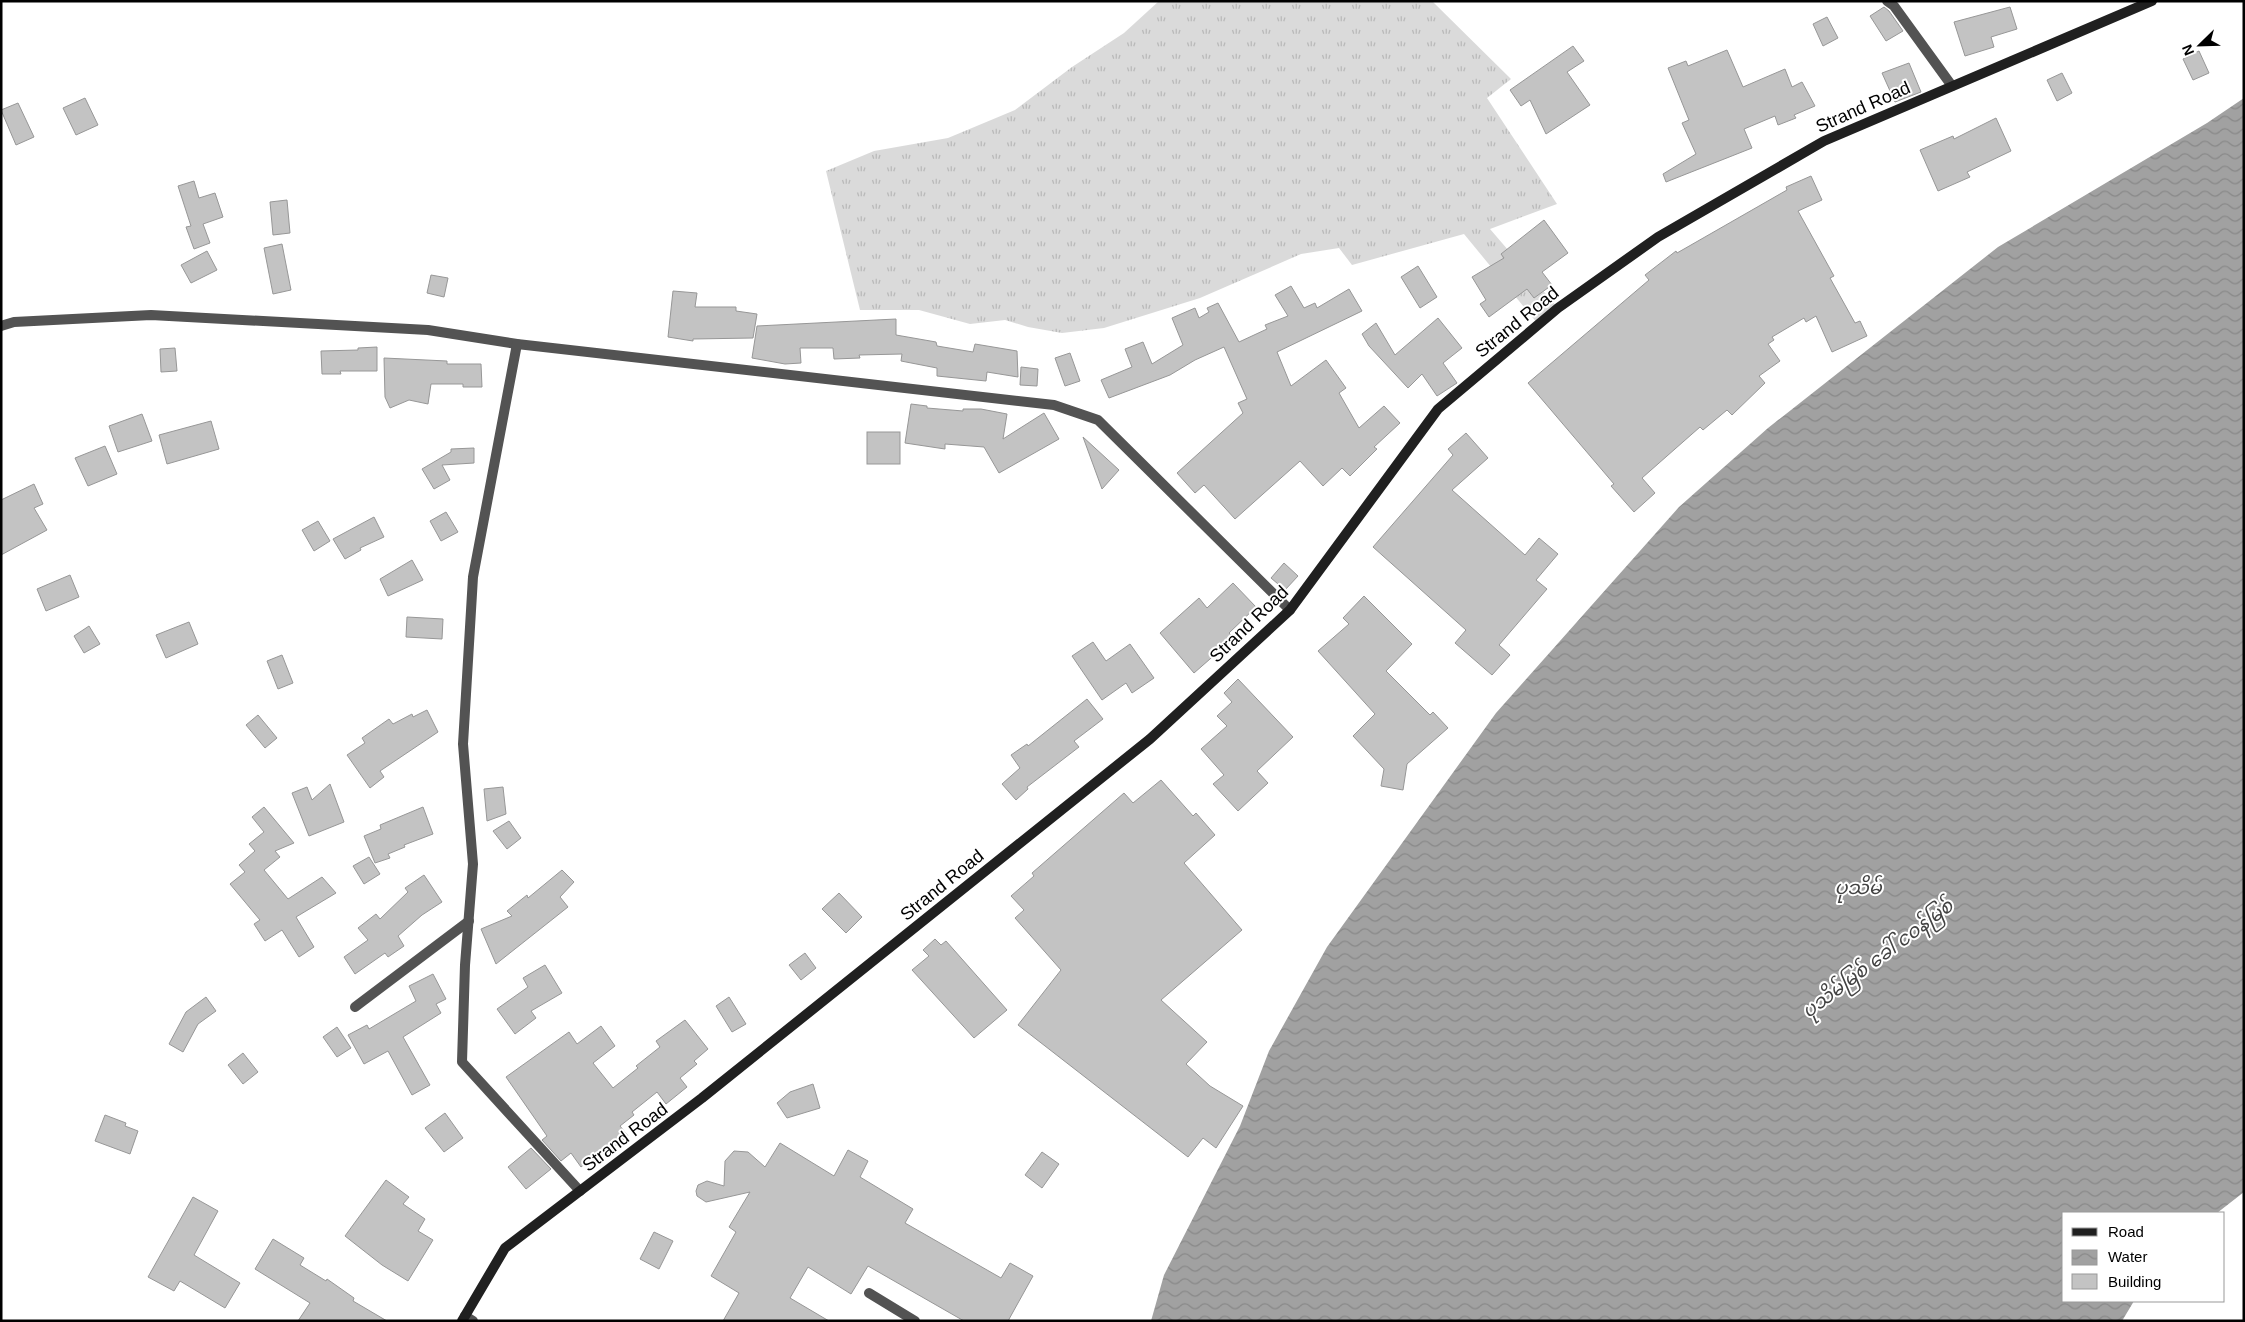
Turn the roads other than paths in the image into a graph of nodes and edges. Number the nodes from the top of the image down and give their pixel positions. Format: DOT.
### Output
graph roads {
  1 [pos="1887,1"];
  2 [pos="2152,1"];
  3 [pos="1952,86"];
  4 [pos="1,326"];
  5 [pos="517,344"];
  6 [pos="1290,610"];
  7 [pos="469,920"];
  8 [pos="355,1007"];
  9 [pos="580,1191"];
  10 [pos="869,1293"];
  11 [pos="467,1319"];
  12 [pos="915,1321"];
  1 -- 3 [label="street"];
  2 -- 3 [label="main road, Strand Road"];
  3 -- 6 [label="main road, Strand Road"];
  4 -- 5 [label="street"];
  5 -- 6 [label="street"];
  5 -- 7 [label="street"];
  6 -- 9 [label="main road, Strand Road"];
  7 -- 8 [label="street"];
  7 -- 9 [label="street"];
  9 -- 11 [label="main road, Strand Road"];
  10 -- 12 [label="street"];
}
